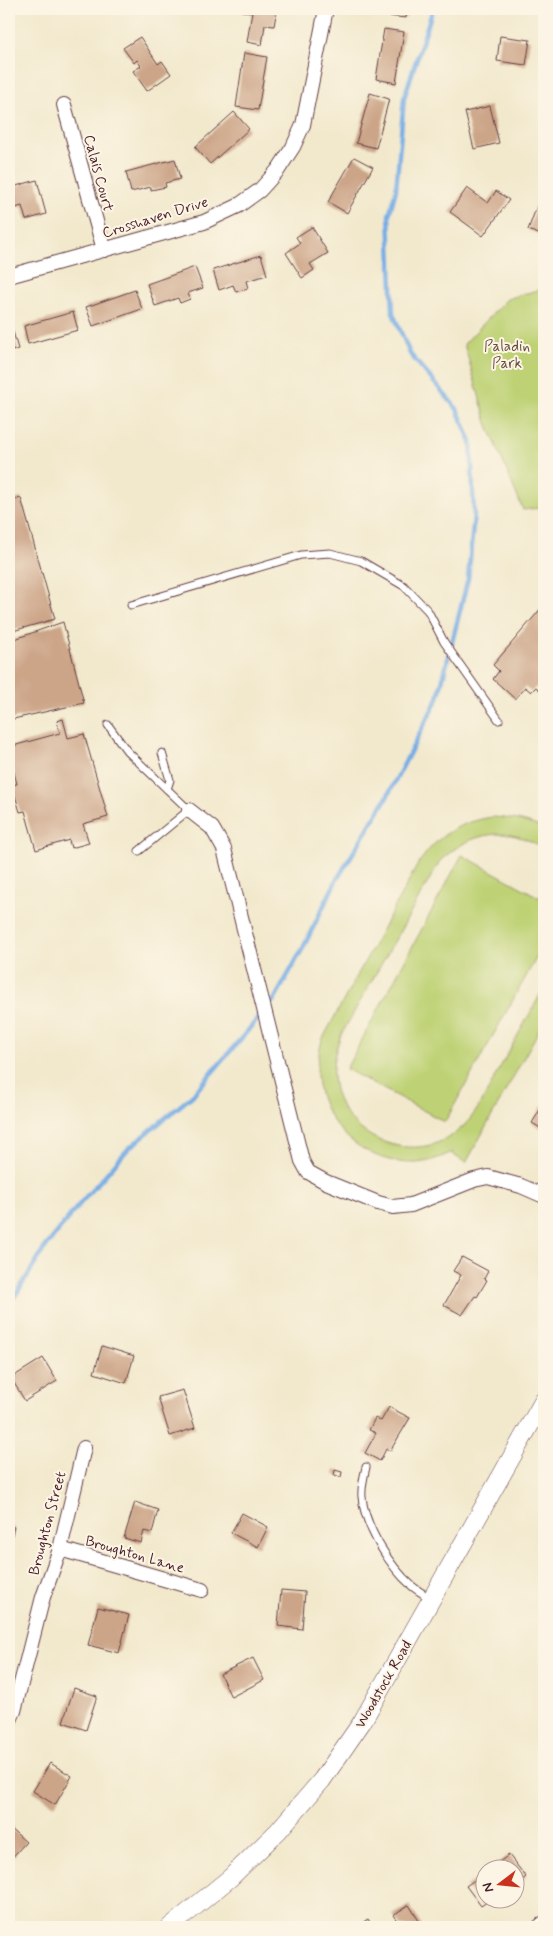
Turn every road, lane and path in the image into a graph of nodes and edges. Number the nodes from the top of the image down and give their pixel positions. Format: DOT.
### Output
graph roads {
  1 [pos="326,9"];
  2 [pos="64,104"];
  3 [pos="104,250"];
  4 [pos="9,276"];
  5 [pos="131,605"];
  6 [pos="499,720"];
  7 [pos="108,725"];
  8 [pos="162,753"];
  9 [pos="167,789"];
  10 [pos="189,810"];
  11 [pos="139,850"];
  12 [pos="544,1196"];
  13 [pos="544,1400"];
  14 [pos="84,1448"];
  15 [pos="366,1467"];
  16 [pos="60,1549"];
  17 [pos="202,1590"];
  18 [pos="432,1599"];
  19 [pos="9,1722"];
  20 [pos="544,1923"];
  21 [pos="170,1927"];
  22 [pos="539,1927"];
  1 -- 3 [label="street, Crosshaven Drive"];
  2 -- 3 [label="street, Calais Court"];
  3 -- 4 [label="street, Crosshaven Drive"];
  5 -- 6 [label="lane"];
  7 -- 9 [label="lane"];
  8 -- 9 [label="lane"];
  9 -- 10 [label="lane"];
  10 -- 11 [label="lane"];
  10 -- 12 [label="street"];
  13 -- 18 [label="street, Woodstock Road"];
  14 -- 16 [label="street, Broughton Street"];
  15 -- 18 [label="lane"];
  16 -- 17 [label="street, Broughton Lane"];
  16 -- 19 [label="street, Broughton Street"];
  18 -- 21 [label="street, Woodstock Road"];
  20 -- 22 [label="street"];
}
